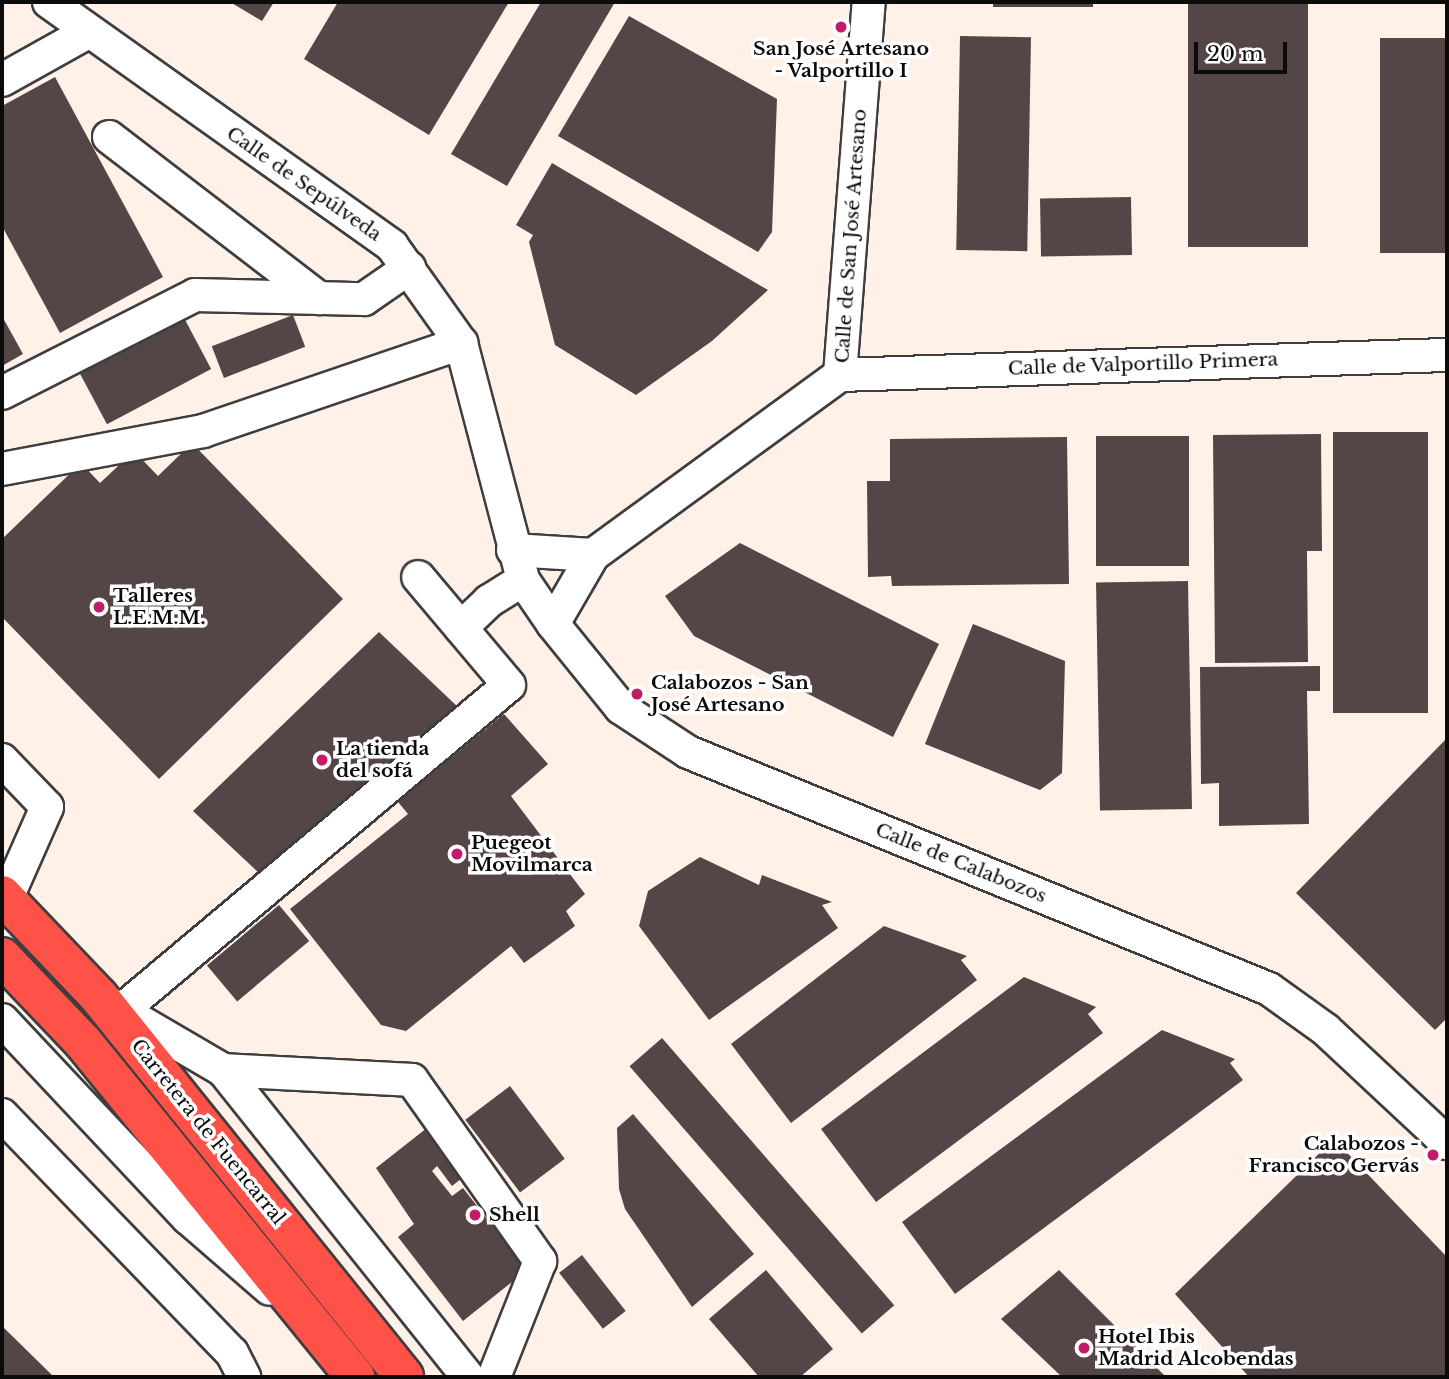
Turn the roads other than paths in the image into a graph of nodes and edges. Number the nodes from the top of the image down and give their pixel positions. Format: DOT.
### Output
graph roads {
  1 [pos="49,2"];
  2 [pos="869,2"];
  3 [pos="88,32"];
  4 [pos="2,80"];
  5 [pos="109,137"];
  6 [pos="409,268"];
  7 [pos="319,298"];
  8 [pos="461,343"];
  9 [pos="1447,355"];
  10 [pos="840,374"];
  11 [pos="2,393"];
  12 [pos="2,470"];
  13 [pos="513,550"];
  14 [pos="593,555"];
  15 [pos="418,577"];
  16 [pos="523,580"];
  17 [pos="553,624"];
  18 [pos="461,628"];
  19 [pos="2,760"];
  20 [pos="4,898"];
  21 [pos="2,957"];
  22 [pos="110,1004"];
  23 [pos="2,1020"];
  24 [pos="2,1038"];
  25 [pos="223,1070"];
  26 [pos="2,1115"];
  27 [pos="1447,1143"];
  28 [pos="188,1218"];
  29 [pos="315,1327"];
  30 [pos="244,1377"];
  31 [pos="355,1377"];
  32 [pos="404,1377"];
  33 [pos="467,1377"];
  34 [pos="494,1377"];
  1 -- 3 [label="street, Calle de Sepúlveda"];
  2 -- 10 [label="street, Calle de San José Artesano"];
  3 -- 4 [label="street"];
  3 -- 6 [label="street, Calle de Sepúlveda"];
  5 -- 7 [label="street"];
  6 -- 7 [label="street"];
  6 -- 8 [label="street, Calle de Sepúlveda"];
  7 -- 11 [label="street"];
  8 -- 12 [label="street"];
  8 -- 13 [label="street, Calle de Sepúlveda"];
  9 -- 10 [label="street, Calle de Valportillo Primera"];
  10 -- 14 [label="street, Calle de San José Artesano"];
  13 -- 14 [label="street"];
  13 -- 16 [label="street, Calle de Calabozos"];
  14 -- 17 [label="street, Calle de San José Artesano"];
  15 -- 18 [label="street"];
  16 -- 17 [label="street, Calle de Calabozos"];
  16 -- 18 [label="street"];
  17 -- 27 [label="street, Calle de Calabozos"];
  18 -- 22 [label="street"];
  19 -- 20 [label="street"];
  20 -- 22 [label="highway, Carretera de Fuencarral"];
  21 -- 29 [label="highway, Carretera de Fuencarral"];
  22 -- 25 [label="street"];
  22 -- 32 [label="highway, Carretera de Fuencarral"];
  23 -- 28 [label="street"];
  24 -- 28 [label="street"];
  25 -- 33 [label="street"];
  25 -- 34 [label="street"];
  26 -- 30 [label="street"];
  28 -- 29 [label="street"];
  29 -- 31 [label="highway, Carretera de Fuencarral"];
}
